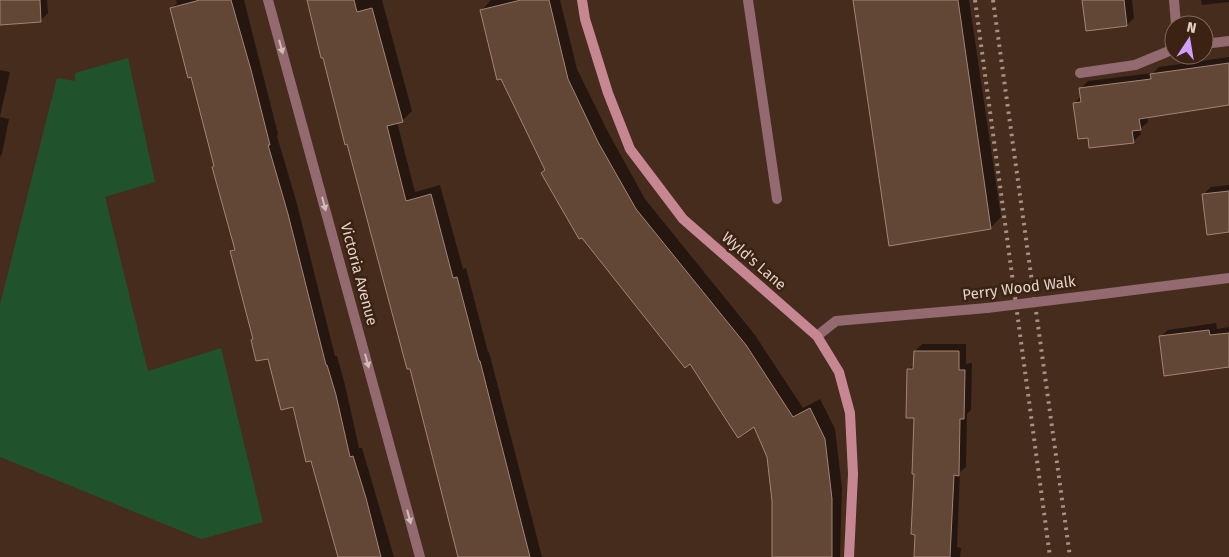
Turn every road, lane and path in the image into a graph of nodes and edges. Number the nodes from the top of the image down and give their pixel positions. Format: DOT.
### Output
graph roads {
  1 [pos="268,0"];
  2 [pos="582,0"];
  3 [pos="748,0"];
  4 [pos="1174,0"];
  5 [pos="1175,15"];
  6 [pos="1229,41"];
  7 [pos="1214,43"];
  8 [pos="1164,53"];
  9 [pos="1080,73"];
  10 [pos="777,199"];
  11 [pos="1229,278"];
  12 [pos="817,336"];
  13 [pos="420,557"];
  14 [pos="849,557"];
  1 -- 13 [label="street, Victoria Avenue, one-way"];
  2 -- 12 [label="main road, Wyld's Lane"];
  3 -- 10 [label="street"];
  4 -- 5 [label="street"];
  6 -- 7 [label="street"];
  8 -- 9 [label="street"];
  11 -- 12 [label="street, Perry Wood Walk, bridge"];
  12 -- 14 [label="main road, Wyld's Lane"];
}
